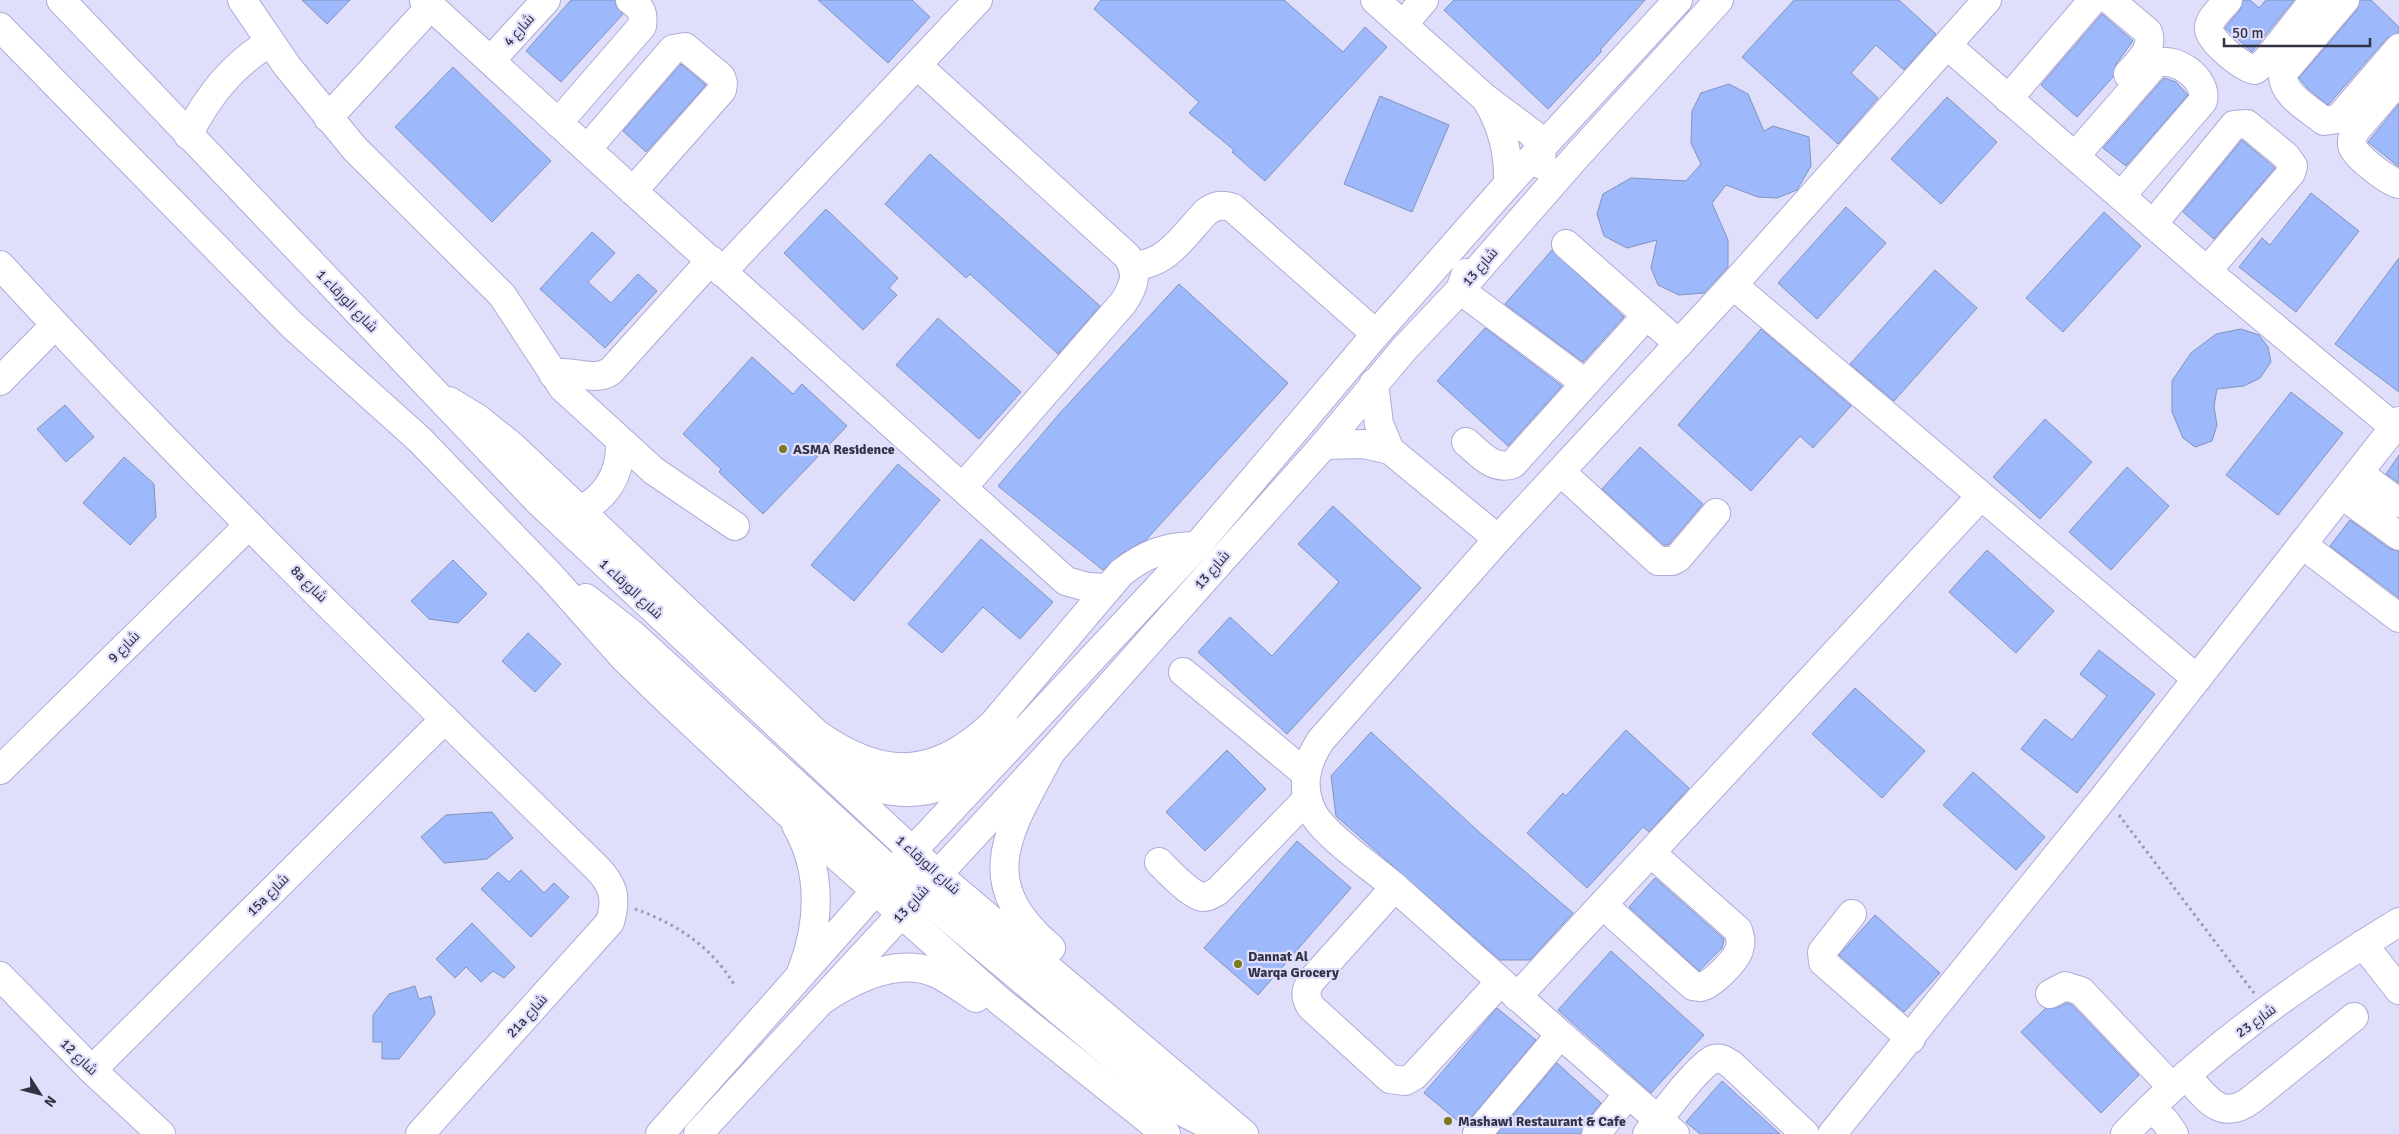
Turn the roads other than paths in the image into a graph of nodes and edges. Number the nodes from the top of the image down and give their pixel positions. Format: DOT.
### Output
graph roads {
  1 [pos="61,0"];
  2 [pos="242,0"];
  3 [pos="546,0"];
  4 [pos="630,0"];
  5 [pos="978,0"];
  6 [pos="1375,0"];
  7 [pos="1424,0"];
  8 [pos="1678,0"];
  9 [pos="1719,0"];
  10 [pos="1987,0"];
  11 [pos="2093,0"];
  12 [pos="2110,0"];
  13 [pos="2228,0"];
  14 [pos="2314,0"];
  15 [pos="2345,0"];
  16 [pos="427,3"];
  17 [pos="1403,25"];
  18 [pos="0,27"];
  19 [pos="269,43"];
  20 [pos="1948,46"];
  21 [pos="2399,48"];
  22 [pos="492,60"];
  23 [pos="917,65"];
  24 [pos="2399,80"];
  25 [pos="1485,98"];
  26 [pos="2008,98"];
  27 [pos="328,118"];
  28 [pos="1569,118"];
  29 [pos="558,122"];
  30 [pos="188,135"];
  31 [pos="1541,148"];
  32 [pos="586,149"];
  33 [pos="2070,152"];
  34 [pos="1508,184"];
  35 [pos="2399,184"];
  36 [pos="632,192"];
  37 [pos="2122,196"];
  38 [pos="2153,224"];
  39 [pos="1566,244"];
  40 [pos="0,265"];
  41 [pos="1134,265"];
  42 [pos="716,266"];
  43 [pos="2207,271"];
  44 [pos="1733,285"];
  45 [pos="1460,290"];
  46 [pos="1646,316"];
  47 [pos="55,325"];
  48 [pos="1376,334"];
  49 [pos="1679,344"];
  50 [pos="553,374"];
  51 [pos="0,381"];
  52 [pos="1374,382"];
  53 [pos="1585,383"];
  54 [pos="439,395"];
  55 [pos="2397,425"];
  56 [pos="620,442"];
  57 [pos="1466,442"];
  58 [pos="1324,445"];
  59 [pos="1390,450"];
  60 [pos="1561,472"];
  61 [pos="2359,473"];
  62 [pos="963,487"];
  63 [pos="2342,495"];
  64 [pos="1980,497"];
  65 [pos="2399,503"];
  66 [pos="579,511"];
  67 [pos="1716,514"];
  68 [pos="249,525"];
  69 [pos="735,526"];
  70 [pos="2399,536"];
  71 [pos="1498,539"];
  72 [pos="2303,545"];
  73 [pos="1197,546"];
  74 [pos="551,576"];
  75 [pos="1066,581"];
  76 [pos="1108,588"];
  77 [pos="2399,618"];
  78 [pos="1068,634"];
  79 [pos="1183,672"];
  80 [pos="2197,679"];
  81 [pos="445,719"];
  82 [pos="1022,731"];
  83 [pos="1052,752"];
  84 [pos="0,770"];
  85 [pos="826,772"];
  86 [pos="1306,786"];
  87 [pos="790,816"];
  88 [pos="912,851"];
  89 [pos="1651,853"];
  90 [pos="1159,862"];
  91 [pos="938,875"];
  92 [pos="884,881"];
  93 [pos="1395,887"];
  94 [pos="615,903"];
  95 [pos="911,904"];
  96 [pos="1603,905"];
  97 [pos="1852,914"];
  98 [pos="2380,934"];
  99 [pos="801,973"];
  100 [pos="2399,973"];
  101 [pos="0,976"];
  102 [pos="1070,988"];
  103 [pos="1509,990"];
  104 [pos="2399,990"];
  105 [pos="2050,994"];
  106 [pos="821,1001"];
  107 [pos="1001,1002"];
  108 [pos="2354,1017"];
  109 [pos="1560,1035"];
  110 [pos="1911,1039"];
  111 [pos="92,1070"];
  112 [pos="2179,1081"];
  113 [pos="1628,1094"];
  114 [pos="2143,1124"];
  115 [pos="1238,1129"];
  116 [pos="1660,1129"];
  117 [pos="430,1131"];
  118 [pos="161,1134"];
  119 [pos="660,1134"];
  120 [pos="698,1134"];
  121 [pos="1166,1134"];
  122 [pos="1477,1134"];
  123 [pos="1596,1134"];
  124 [pos="1805,1134"];
  125 [pos="1832,1134"];
  126 [pos="2174,1134"];
  1 -- 30 [label="street, شارع الورقاء 1"];
  2 -- 19 [label="street"];
  3 -- 22 [label="street, شارع 4"];
  4 -- 29 [label="street"];
  5 -- 23 [label="street"];
  6 -- 17 [label="street"];
  7 -- 17 [label="street"];
  8 -- 28 [label="street, شارع 13"];
  9 -- 45 [label="street, شارع 13"];
  10 -- 20 [label="street"];
  11 -- 26 [label="street"];
  12 -- 33 [label="street"];
  13 -- 14 [label="street"];
  15 -- 21 [label="street"];
  16 -- 22 [label="street"];
  16 -- 27 [label="street"];
  17 -- 25 [label="street"];
  18 -- 74 [label="street"];
  19 -- 27 [label="street"];
  19 -- 30 [label="street"];
  20 -- 26 [label="street"];
  20 -- 44 [label="street"];
  22 -- 29 [label="street"];
  23 -- 41 [label="street"];
  23 -- 42 [label="street"];
  24 -- 35 [label="street"];
  25 -- 28 [label="street"];
  25 -- 31 [label="street"];
  25 -- 34 [label="street"];
  26 -- 33 [label="street"];
  27 -- 50 [label="street"];
  28 -- 31 [label="street, شارع 13"];
  29 -- 32 [label="street"];
  30 -- 54 [label="street, شارع الورقاء 1"];
  31 -- 34 [label="street, شارع 13"];
  31 -- 45 [label="street"];
  32 -- 36 [label="street"];
  32 -- 36 [label="street"];
  33 -- 37 [label="street"];
  33 -- 37 [label="street"];
  34 -- 48 [label="street, شارع 13"];
  36 -- 42 [label="street"];
  37 -- 38 [label="street"];
  38 -- 43 [label="street"];
  38 -- 43 [label="street"];
  39 -- 46 [label="street"];
  40 -- 47 [label="street, 8a شارع"];
  41 -- 48 [label="street"];
  41 -- 62 [label="street"];
  42 -- 50 [label="street"];
  42 -- 62 [label="street"];
  43 -- 55 [label="street"];
  44 -- 49 [label="street"];
  44 -- 64 [label="street"];
  45 -- 52 [label="street, شارع 13"];
  45 -- 53 [label="street"];
  46 -- 49 [label="street"];
  46 -- 53 [label="street"];
  47 -- 51 [label="street"];
  47 -- 68 [label="street, 8a شارع"];
  48 -- 73 [label="street, شارع 13"];
  49 -- 60 [label="street"];
  50 -- 56 [label="street"];
  52 -- 58 [label="street, شارع 13"];
  52 -- 59 [label="street"];
  53 -- 57 [label="street"];
  54 -- 66 [label="street"];
  54 -- 85 [label="street, شارع الورقاء 1"];
  55 -- 61 [label="street"];
  56 -- 66 [label="street"];
  56 -- 69 [label="street"];
  58 -- 59 [label="street"];
  58 -- 83 [label="street, شارع 13"];
  59 -- 71 [label="street"];
  60 -- 67 [label="street"];
  60 -- 71 [label="street"];
  61 -- 63 [label="street"];
  61 -- 65 [label="street"];
  62 -- 75 [label="street"];
  63 -- 70 [label="street"];
  63 -- 72 [label="street"];
  64 -- 80 [label="street"];
  64 -- 89 [label="street"];
  66 -- 78 [label="street"];
  68 -- 81 [label="street, 8a شارع"];
  68 -- 84 [label="street, شارع 9"];
  71 -- 86 [label="street"];
  72 -- 77 [label="street"];
  72 -- 80 [label="street"];
  73 -- 76 [label="street"];
  73 -- 82 [label="street, شارع 13"];
  74 -- 87 [label="street"];
  74 -- 92 [label="street"];
  75 -- 76 [label="street"];
  75 -- 78 [label="street"];
  76 -- 78 [label="street"];
  79 -- 86 [label="street"];
  80 -- 110 [label="street"];
  81 -- 94 [label="street, 8a شارع"];
  81 -- 111 [label="street, 15a شارع"];
  82 -- 85 [label="street"];
  82 -- 88 [label="street, شارع 13"];
  83 -- 91 [label="street, شارع 13"];
  83 -- 102 [label="street"];
  85 -- 88 [label="street, شارع الورقاء 1"];
  86 -- 90 [label="street"];
  86 -- 93 [label="street"];
  87 -- 92 [label="street"];
  87 -- 99 [label="street"];
  88 -- 91 [label="street, شارع الورقاء 1"];
  88 -- 92 [label="street, شارع 13"];
  89 -- 96 [label="street"];
  89 -- 96 [label="street"];
  91 -- 92 [label="street"];
  91 -- 95 [label="street, شارع 13"];
  91 -- 102 [label="street, شارع الورقاء 1"];
  92 -- 95 [label="street"];
  92 -- 99 [label="street, شارع 13"];
  93 -- 103 [label="street"];
  93 -- 103 [label="street"];
  94 -- 117 [label="street, 21a شارع"];
  95 -- 106 [label="street, شارع 13"];
  95 -- 107 [label="street"];
  95 -- 115 [label="street"];
  96 -- 103 [label="street"];
  97 -- 110 [label="street"];
  98 -- 100 [label="street"];
  98 -- 104 [label="street"];
  98 -- 112 [label="street, شارع 23"];
  99 -- 119 [label="street, شارع 13"];
  101 -- 111 [label="street, شارع 12"];
  102 -- 115 [label="street, شارع الورقاء 1"];
  103 -- 109 [label="street"];
  105 -- 112 [label="street"];
  106 -- 107 [label="street"];
  106 -- 120 [label="street, شارع 13"];
  107 -- 121 [label="street"];
  108 -- 112 [label="street"];
  109 -- 113 [label="street"];
  109 -- 122 [label="street"];
  110 -- 125 [label="street"];
  111 -- 118 [label="street, شارع 12"];
  112 -- 114 [label="street, شارع 23"];
  113 -- 116 [label="street"];
  113 -- 123 [label="street"];
  114 -- 126 [label="street"];
  116 -- 124 [label="street"];
}
